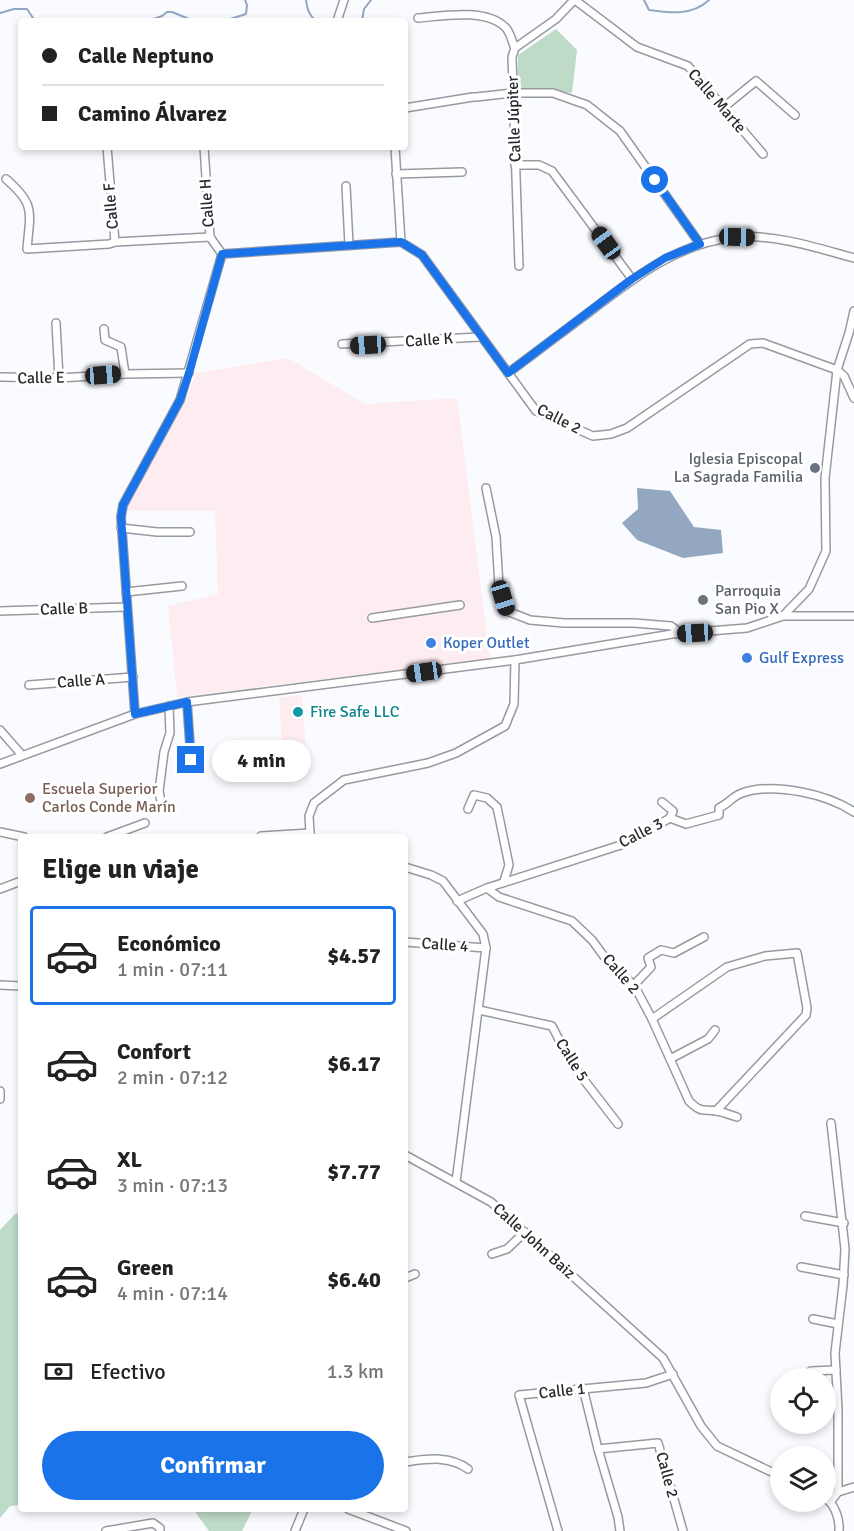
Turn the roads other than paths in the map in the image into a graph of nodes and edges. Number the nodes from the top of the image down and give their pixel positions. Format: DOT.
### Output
graph roads {
  1 [pos="344,0"];
  2 [pos="574,0"];
  3 [pos="338,18"];
  4 [pos="418,18"];
  5 [pos="515,48"];
  6 [pos="513,93"];
  7 [pos="724,107"];
  8 [pos="408,108"];
  9 [pos="795,115"];
  10 [pos="107,150"];
  11 [pos="204,150"];
  12 [pos="396,150"];
  13 [pos="762,154"];
  14 [pos="515,165"];
  15 [pos="462,172"];
  16 [pos="396,174"];
  17 [pos="6,179"];
  18 [pos="346,186"];
  19 [pos="210,237"];
  20 [pos="115,242"];
  21 [pos="401,242"];
  22 [pos="700,244"];
  23 [pos="349,245"];
  24 [pos="222,254"];
  25 [pos="854,258"];
  26 [pos="519,266"];
  27 [pos="632,279"];
  28 [pos="854,311"];
  29 [pos="56,323"];
  30 [pos="104,329"];
  31 [pos="852,333"];
  32 [pos="480,337"];
  33 [pos="342,344"];
  34 [pos="837,370"];
  35 [pos="189,373"];
  36 [pos="508,373"];
  37 [pos="125,374"];
  38 [pos="0,377"];
  39 [pos="59,378"];
  40 [pos="854,398"];
  41 [pos="486,488"];
  42 [pos="121,528"];
  43 [pos="190,532"];
  44 [pos="182,586"];
  45 [pos="126,592"];
  46 [pos="460,606"];
  47 [pos="127,607"];
  48 [pos="0,611"];
  49 [pos="783,616"];
  50 [pos="854,616"];
  51 [pos="372,618"];
  52 [pos="682,634"];
  53 [pos="515,660"];
  54 [pos="133,677"];
  55 [pos="29,685"];
  56 [pos="187,702"];
  57 [pos="169,706"];
  58 [pos="135,714"];
  59 [pos="0,730"];
  60 [pos="21,754"];
  61 [pos="191,760"];
  62 [pos="0,764"];
  63 [pos="662,802"];
  64 [pos="162,807"];
  65 [pos="468,810"];
  66 [pos="854,812"];
  67 [pos="670,818"];
  68 [pos="145,823"];
  69 [pos="0,832"];
  70 [pos="115,834"];
  71 [pos="313,834"];
  72 [pos="18,836"];
  73 [pos="408,868"];
  74 [pos="18,882"];
  75 [pos="504,882"];
  76 [pos="487,888"];
  77 [pos="0,890"];
  78 [pos="457,901"];
  79 [pos="704,937"];
  80 [pos="408,942"];
  81 [pos="486,948"];
  82 [pos="0,985"];
  83 [pos="634,985"];
  84 [pos="18,986"];
  85 [pos="479,1010"];
  86 [pos="652,1019"];
  87 [pos="715,1030"];
  88 [pos="670,1059"];
  89 [pos="0,1092"];
  90 [pos="0,1099"];
  91 [pos="716,1111"];
  92 [pos="737,1117"];
  93 [pos="831,1123"];
  94 [pos="618,1124"];
  95 [pos="408,1157"];
  96 [pos="456,1182"];
  97 [pos="805,1216"];
  98 [pos="844,1223"];
  99 [pos="525,1232"];
  100 [pos="492,1254"];
  101 [pos="801,1267"];
  102 [pos="415,1274"];
  103 [pos="844,1275"];
  104 [pos="408,1277"];
  105 [pos="813,1319"];
  106 [pos="838,1324"];
  107 [pos="836,1368"];
  108 [pos="836,1370"];
  109 [pos="673,1374"];
  110 [pos="583,1388"];
  111 [pos="598,1449"];
  112 [pos="408,1462"];
  113 [pos="468,1469"];
  114 [pos="770,1471"];
  115 [pos="854,1487"];
  116 [pos="838,1492"];
  117 [pos="303,1512"];
  118 [pos="364,1512"];
  119 [pos="834,1512"];
  120 [pos="106,1531"];
  121 [pos="160,1531"];
  122 [pos="295,1531"];
  123 [pos="406,1531"];
  124 [pos="558,1531"];
  125 [pos="620,1531"];
  126 [pos="683,1531"];
  127 [pos="839,1531"];
  1 -- 3 [label="street"];
  2 -- 5 [label="street"];
  2 -- 7 [label="street, Calle Marte"];
  4 -- 5 [label="street"];
  5 -- 6 [label="street, Calle Júpiter"];
  6 -- 8 [label="street"];
  6 -- 14 [label="street, Calle Júpiter"];
  6 -- 22 [label="street"];
  7 -- 9 [label="street"];
  7 -- 13 [label="street, Calle Marte"];
  10 -- 20 [label="street, Calle F"];
  11 -- 19 [label="street, Calle H"];
  12 -- 16 [label="street"];
  14 -- 26 [label="street, Calle Júpiter"];
  14 -- 27 [label="street"];
  15 -- 16 [label="street"];
  16 -- 21 [label="street"];
  17 -- 20 [label="street"];
  18 -- 23 [label="street"];
  19 -- 20 [label="street, Calle F"];
  19 -- 24 [label="street, Calle H"];
  21 -- 23 [label="street"];
  21 -- 32 [label="street, Calle 2"];
  22 -- 25 [label="street"];
  22 -- 27 [label="street"];
  23 -- 24 [label="street"];
  24 -- 35 [label="street"];
  27 -- 36 [label="street"];
  28 -- 31 [label="street"];
  29 -- 39 [label="street"];
  30 -- 37 [label="street"];
  31 -- 34 [label="street"];
  32 -- 33 [label="street, Calle K"];
  32 -- 36 [label="street, Calle 2"];
  34 -- 36 [label="street, Calle 2"];
  34 -- 40 [label="street"];
  34 -- 49 [label="street"];
  35 -- 37 [label="street, Calle E"];
  35 -- 42 [label="street"];
  37 -- 39 [label="street, Calle E"];
  38 -- 39 [label="street, Calle E"];
  41 -- 52 [label="street"];
  42 -- 43 [label="street"];
  42 -- 45 [label="street"];
  44 -- 45 [label="street"];
  45 -- 47 [label="street"];
  46 -- 51 [label="street"];
  47 -- 48 [label="street, Calle B"];
  47 -- 54 [label="street"];
  49 -- 50 [label="street"];
  49 -- 52 [label="street"];
  52 -- 53 [label="street"];
  53 -- 56 [label="street"];
  53 -- 71 [label="street"];
  54 -- 55 [label="street, Calle A"];
  54 -- 58 [label="street"];
  56 -- 57 [label="street"];
  56 -- 61 [label="street"];
  57 -- 58 [label="street"];
  57 -- 64 [label="street"];
  58 -- 60 [label="street"];
  59 -- 60 [label="street"];
  60 -- 62 [label="street"];
  63 -- 67 [label="street"];
  65 -- 75 [label="street"];
  66 -- 67 [label="street, Calle 3"];
  67 -- 75 [label="street, Calle 3"];
  68 -- 70 [label="street"];
  69 -- 72 [label="street"];
  73 -- 78 [label="street"];
  74 -- 77 [label="street"];
  75 -- 76 [label="street, Calle 3"];
  76 -- 78 [label="street"];
  76 -- 83 [label="street, Calle 2"];
  78 -- 81 [label="street"];
  79 -- 83 [label="street"];
  80 -- 81 [label="street, Calle 4"];
  81 -- 85 [label="street"];
  82 -- 84 [label="street"];
  83 -- 86 [label="street, Calle 2"];
  85 -- 94 [label="street, Calle 5"];
  85 -- 96 [label="street"];
  86 -- 88 [label="street, Calle 2"];
  86 -- 91 [label="street"];
  87 -- 88 [label="street"];
  88 -- 91 [label="street, Calle 2"];
  89 -- 90 [label="street"];
  91 -- 92 [label="street, Calle 2"];
  93 -- 98 [label="street"];
  95 -- 96 [label="street, Calle John Baiz"];
  96 -- 99 [label="street, Calle John Baiz"];
  97 -- 98 [label="street"];
  98 -- 103 [label="street"];
  99 -- 100 [label="street"];
  99 -- 109 [label="street, Calle John Baiz"];
  101 -- 103 [label="street"];
  102 -- 104 [label="street"];
  103 -- 106 [label="street"];
  105 -- 106 [label="street"];
  106 -- 107 [label="street"];
  108 -- 116 [label="street"];
  109 -- 110 [label="street, Calle 1"];
  109 -- 114 [label="street, Calle John Baiz"];
  110 -- 111 [label="street"];
  110 -- 124 [label="street, Calle 1"];
  111 -- 125 [label="street"];
  111 -- 126 [label="street, Calle 2"];
  112 -- 113 [label="street"];
  115 -- 116 [label="street"];
  117 -- 122 [label="street"];
  118 -- 123 [label="street"];
  119 -- 127 [label="street"];
  120 -- 121 [label="street"];
}
